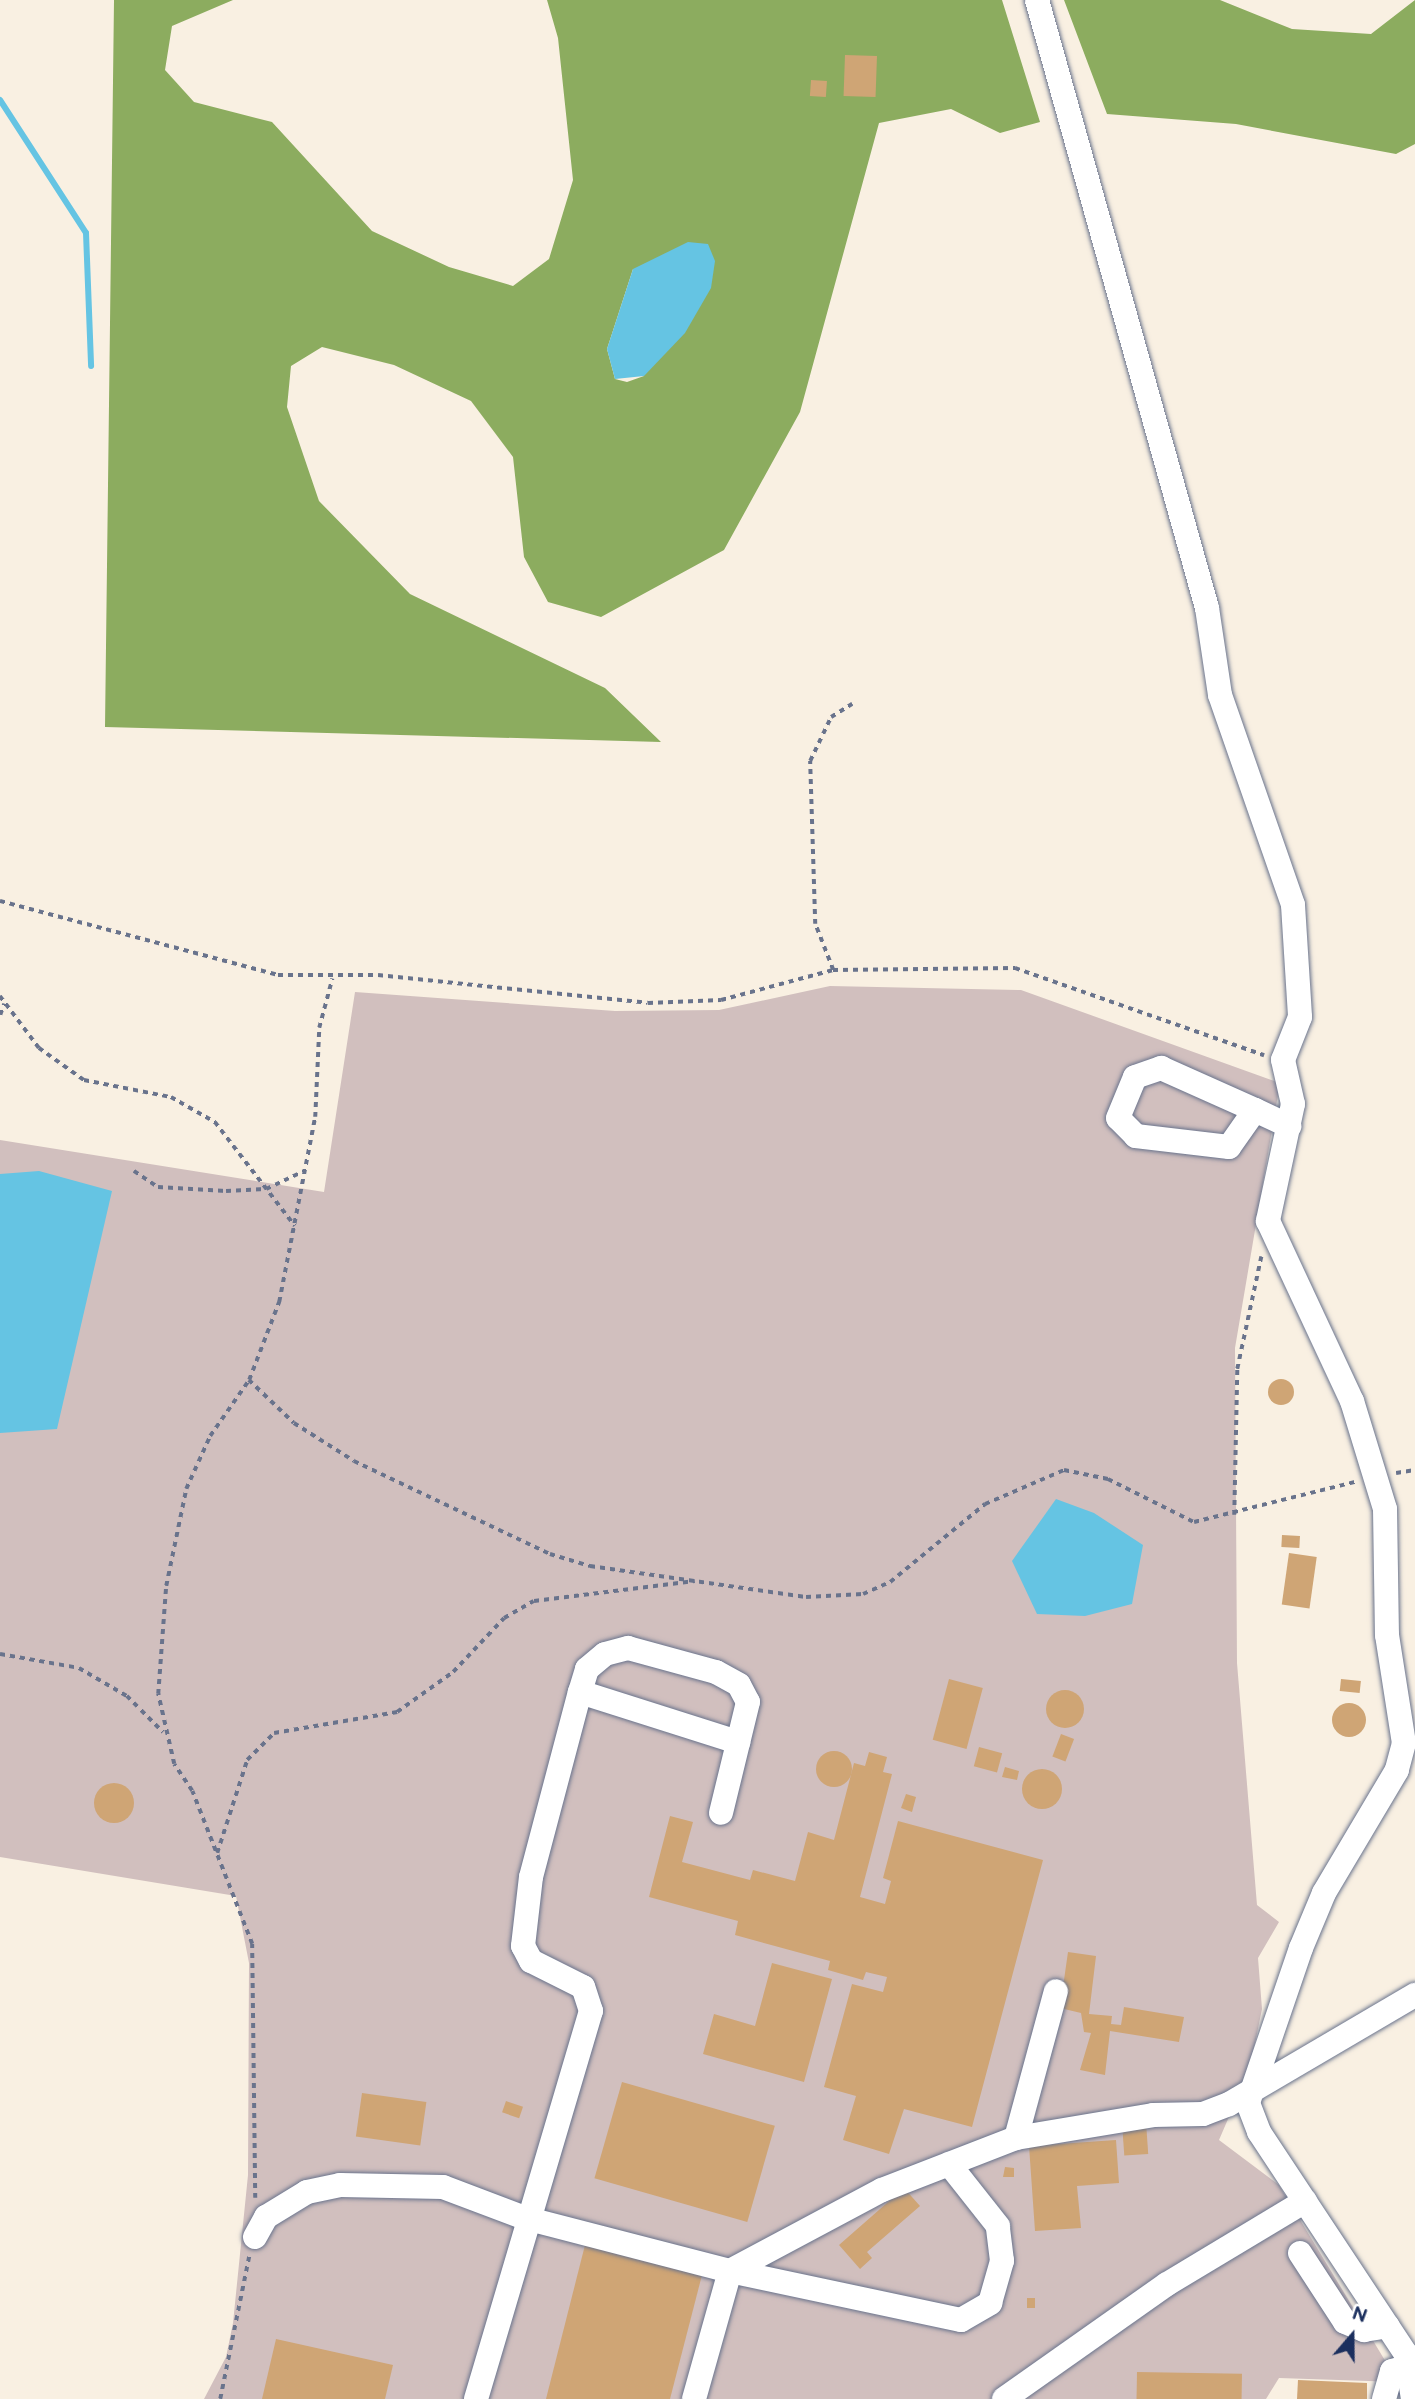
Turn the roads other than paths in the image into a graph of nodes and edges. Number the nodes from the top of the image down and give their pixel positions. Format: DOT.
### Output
graph roads {
  1 [pos="1037,0"];
  2 [pos="1255,1110"];
  3 [pos="1290,1126"];
  4 [pos="580,1692"];
  5 [pos="738,1742"];
  6 [pos="1410,1742"];
  7 [pos="721,1813"];
  8 [pos="1056,1991"];
  9 [pos="1415,1995"];
  10 [pos="1248,2088"];
  11 [pos="1016,2138"];
  12 [pos="949,2164"];
  13 [pos="1305,2201"];
  14 [pos="525,2218"];
  15 [pos="255,2237"];
  16 [pos="1300,2253"];
  17 [pos="730,2271"];
  18 [pos="1388,2326"];
  19 [pos="1409,2366"];
  20 [pos="1414,2394"];
  21 [pos="475,2399"];
  22 [pos="694,2399"];
  23 [pos="1004,2399"];
  24 [pos="1384,2399"];
  1 -- 3 [label="street"];
  2 -- 2 [label="street"];
  2 -- 3 [label="street"];
  3 -- 6 [label="street"];
  4 -- 5 [label="street"];
  4 -- 5 [label="street"];
  4 -- 14 [label="street"];
  5 -- 7 [label="street"];
  6 -- 10 [label="street"];
  8 -- 11 [label="street"];
  9 -- 10 [label="street"];
  10 -- 11 [label="street"];
  10 -- 13 [label="street"];
  11 -- 12 [label="street"];
  12 -- 17 [label="street"];
  12 -- 17 [label="street"];
  13 -- 18 [label="street"];
  13 -- 23 [label="street"];
  14 -- 15 [label="street"];
  14 -- 17 [label="street"];
  14 -- 21 [label="street"];
  16 -- 18 [label="street"];
  17 -- 22 [label="street"];
  18 -- 19 [label="street"];
  19 -- 20 [label="street"];
  19 -- 24 [label="street"];
}
